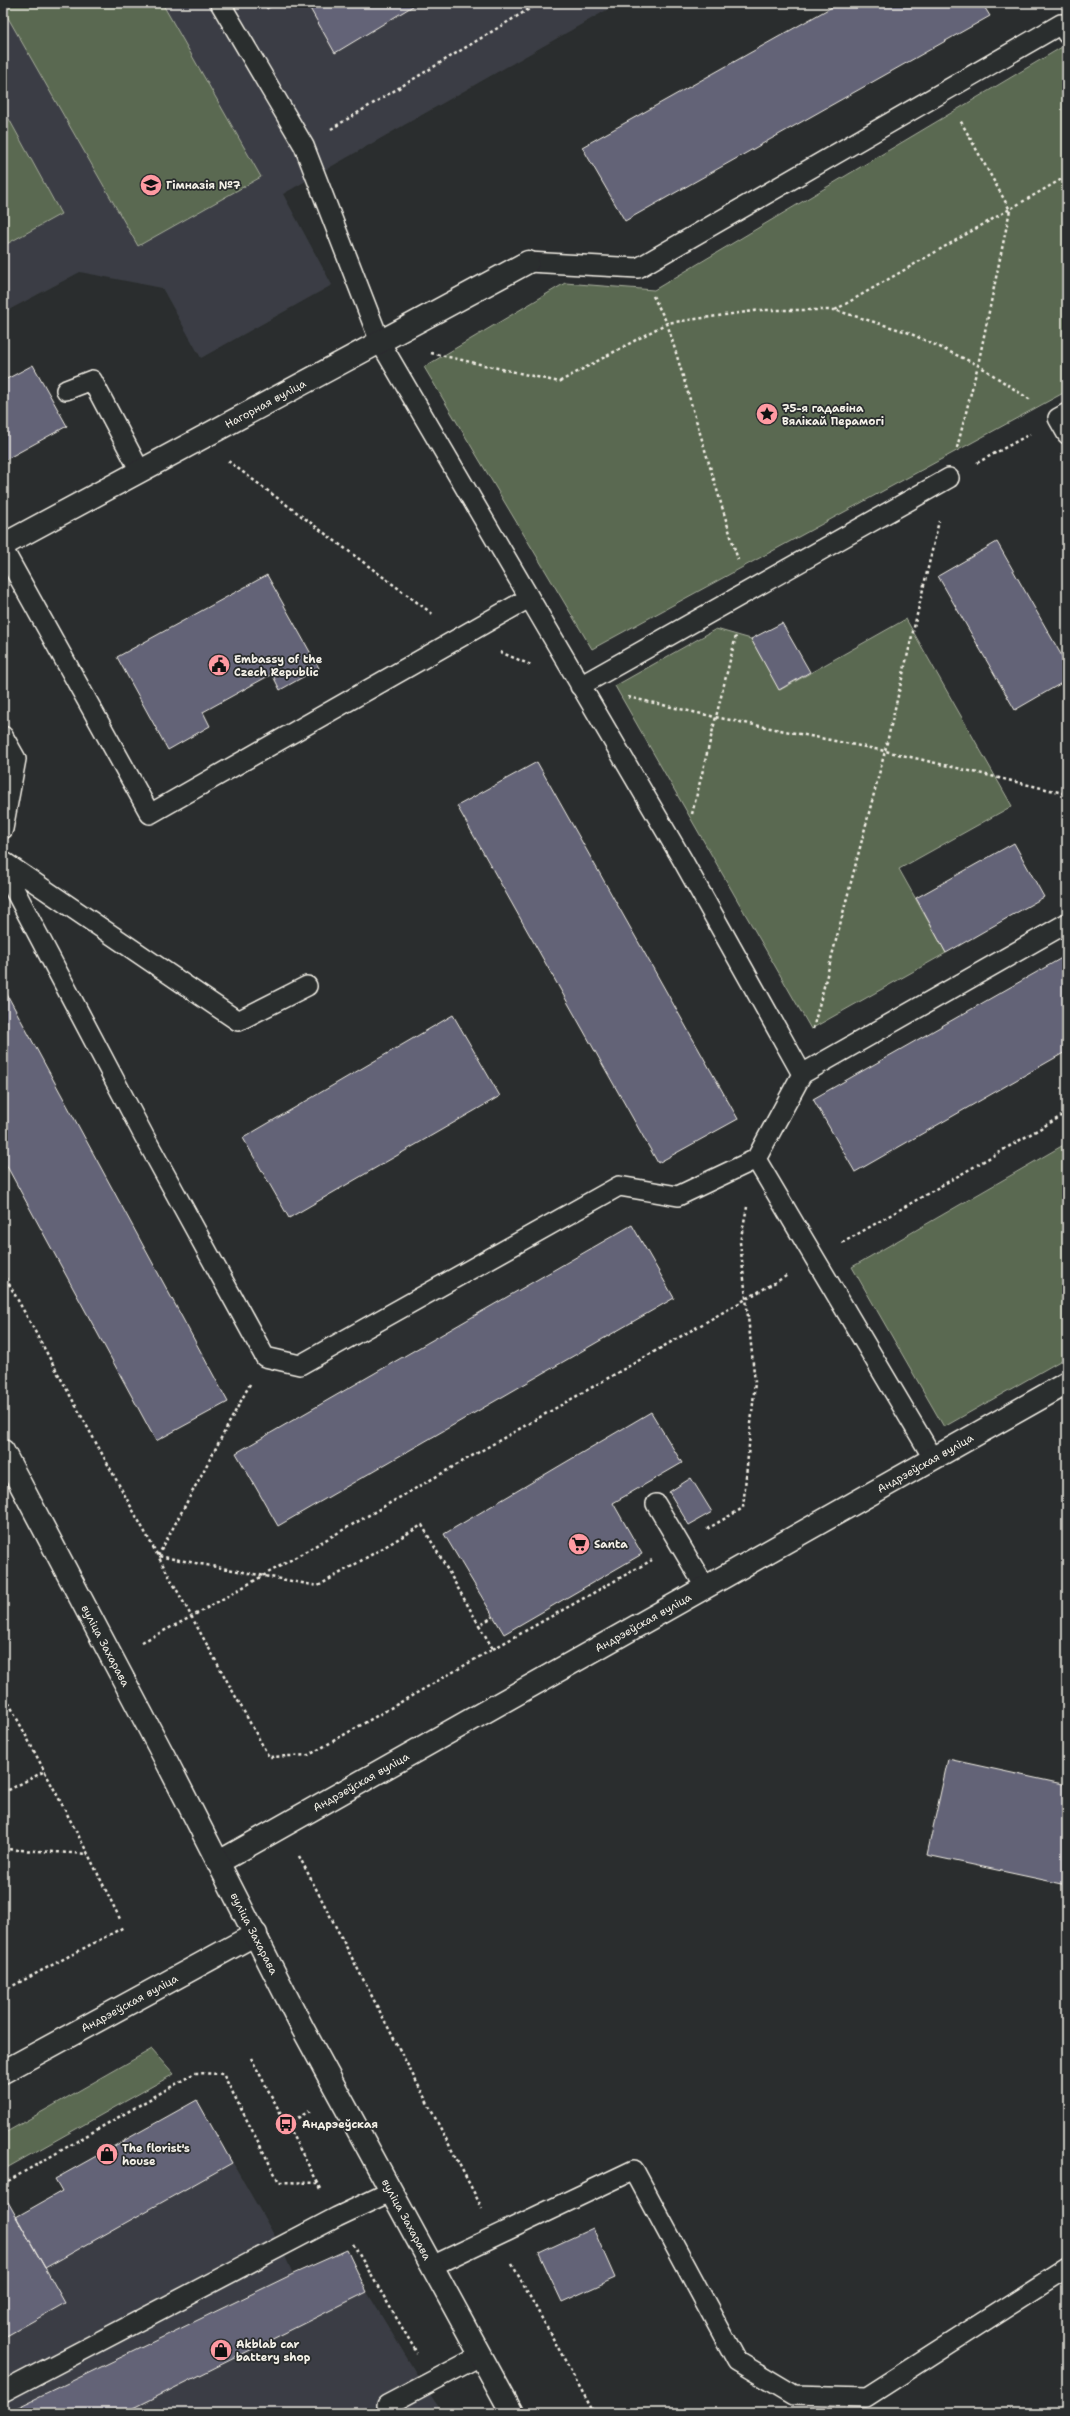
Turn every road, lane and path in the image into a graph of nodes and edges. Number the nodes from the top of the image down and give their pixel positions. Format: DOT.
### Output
graph roads {
  1 [pos="220,3"];
  2 [pos="539,3"];
  3 [pos="1067,34"];
  4 [pos="945,93"];
  5 [pos="304,146"];
  6 [pos="1067,176"];
  7 [pos="1010,210"];
  8 [pos="528,262"];
  9 [pos="638,268"];
  10 [pos="835,310"];
  11 [pos="667,323"];
  12 [pos="380,342"];
  13 [pos="978,365"];
  14 [pos="66,390"];
  15 [pos="1064,422"];
  16 [pos="198,439"];
  17 [pos="140,471"];
  18 [pos="949,478"];
  19 [pos="3,545"];
  20 [pos="3,548"];
  21 [pos="747,590"];
  22 [pos="529,598"];
  23 [pos="463,637"];
  24 [pos="580,686"];
  25 [pos="716,717"];
  26 [pos="3,736"];
  27 [pos="885,751"];
  28 [pos="1067,794"];
  29 [pos="3,829"];
  30 [pos="682,859"];
  31 [pos="3,861"];
  32 [pos="3,868"];
  33 [pos="1067,923"];
  34 [pos="307,986"];
  35 [pos="802,1074"];
  36 [pos="1067,1113"];
  37 [pos="756,1159"];
  38 [pos="815,1259"];
  39 [pos="3,1273"];
  40 [pos="746,1299"];
  41 [pos="264,1358"];
  42 [pos="1067,1383"];
  43 [pos="3,1451"];
  44 [pos="933,1458"];
  45 [pos="656,1504"];
  46 [pos="680,1544"];
  47 [pos="158,1556"];
  48 [pos="263,1576"];
  49 [pos="705,1587"];
  50 [pos="190,1617"];
  51 [pos="494,1617"];
  52 [pos="479,1625"];
  53 [pos="493,1649"];
  54 [pos="112,1658"];
  55 [pos="3,1692"];
  56 [pos="45,1771"];
  57 [pos="3,1793"];
  58 [pos="3,1849"];
  59 [pos="88,1854"];
  60 [pos="299,1855"];
  61 [pos="219,1862"];
  62 [pos="120,1919"];
  63 [pos="124,1927"];
  64 [pos="256,1934"];
  65 [pos="3,1991"];
  66 [pos="251,2058"];
  67 [pos="3,2072"];
  68 [pos="318,2183"];
  69 [pos="3,2184"];
  70 [pos="392,2191"];
  71 [pos="337,2217"];
  72 [pos="496,2235"];
  73 [pos="432,2266"];
  74 [pos="1067,2268"];
  75 [pos="480,2356"];
  76 [pos="432,2380"];
  77 [pos="3,2392"];
  78 [pos="387,2405"];
  79 [pos="512,2413"];
  80 [pos="594,2413"];
  1 -- 5 [label="lane"];
  2 -- 5 [label="path"];
  3 -- 4 [label="lane"];
  4 -- 7 [label="path"];
  4 -- 9 [label="lane"];
  5 -- 12 [label="lane"];
  6 -- 7 [label="path"];
  7 -- 10 [label="path"];
  7 -- 13 [label="path"];
  8 -- 9 [label="lane"];
  8 -- 12 [label="street, Нагорная вуліца"];
  9 -- 11 [label="path"];
  10 -- 11 [label="path"];
  10 -- 13 [label="path"];
  11 -- 12 [label="path"];
  11 -- 21 [label="path"];
  12 -- 16 [label="street, Нагорная вуліца"];
  12 -- 22 [label="lane"];
  13 -- 15 [label="path"];
  13 -- 18 [label="path"];
  14 -- 17 [label="lane"];
  15 -- 18 [label="path"];
  16 -- 17 [label="street, Нагорная вуліца"];
  16 -- 23 [label="path"];
  17 -- 19 [label="street, Нагорная вуліца"];
  18 -- 21 [label="lane"];
  18 -- 27 [label="path"];
  20 -- 23 [label="lane"];
  21 -- 24 [label="lane"];
  21 -- 25 [label="path"];
  22 -- 23 [label="lane"];
  22 -- 24 [label="lane"];
  23 -- 24 [label="path"];
  24 -- 25 [label="path"];
  24 -- 30 [label="lane"];
  25 -- 27 [label="path"];
  25 -- 30 [label="path"];
  26 -- 29 [label="lane"];
  27 -- 28 [label="path"];
  27 -- 35 [label="path"];
  30 -- 35 [label="lane"];
  31 -- 34 [label="lane"];
  32 -- 41 [label="lane"];
  33 -- 35 [label="lane"];
  35 -- 37 [label="lane"];
  36 -- 38 [label="path"];
  37 -- 38 [label="lane"];
  37 -- 40 [label="path"];
  37 -- 41 [label="lane"];
  38 -- 40 [label="path"];
  38 -- 44 [label="lane"];
  39 -- 47 [label="path"];
  40 -- 46 [label="path"];
  40 -- 48 [label="path"];
  41 -- 47 [label="path"];
  42 -- 44 [label="street, Андрэеўская вуліца"];
  43 -- 54 [label="street, вуліца Захарава"];
  44 -- 49 [label="street, Андрэеўская вуліца"];
  45 -- 46 [label="lane"];
  46 -- 49 [label="lane"];
  46 -- 53 [label="path"];
  47 -- 48 [label="path"];
  47 -- 50 [label="path"];
  48 -- 50 [label="path"];
  48 -- 52 [label="path"];
  49 -- 61 [label="street, Андрэеўская вуліца"];
  50 -- 53 [label="path"];
  50 -- 54 [label="path"];
  51 -- 52 [label="path"];
  52 -- 53 [label="path"];
  54 -- 61 [label="street, вуліца Захарава"];
  55 -- 56 [label="path"];
  56 -- 57 [label="path"];
  56 -- 59 [label="path"];
  58 -- 59 [label="path"];
  59 -- 62 [label="path"];
  60 -- 72 [label="path"];
  61 -- 64 [label="street, вуліца Захарава"];
  63 -- 65 [label="path"];
  64 -- 67 [label="street, Андрэеўская вуліца"];
  64 -- 70 [label="street, вуліца Захарава"];
  66 -- 68 [label="path"];
  68 -- 69 [label="path"];
  68 -- 71 [label="path"];
  70 -- 71 [label="lane"];
  70 -- 73 [label="street, вуліца Захарава"];
  71 -- 76 [label="path"];
  71 -- 77 [label="lane"];
  72 -- 73 [label="lane"];
  72 -- 74 [label="lane"];
  72 -- 80 [label="path"];
  73 -- 75 [label="street, вуліца Захарава"];
  75 -- 76 [label="lane"];
  75 -- 79 [label="street, вуліца Захарава"];
  76 -- 78 [label="lane"];
}
